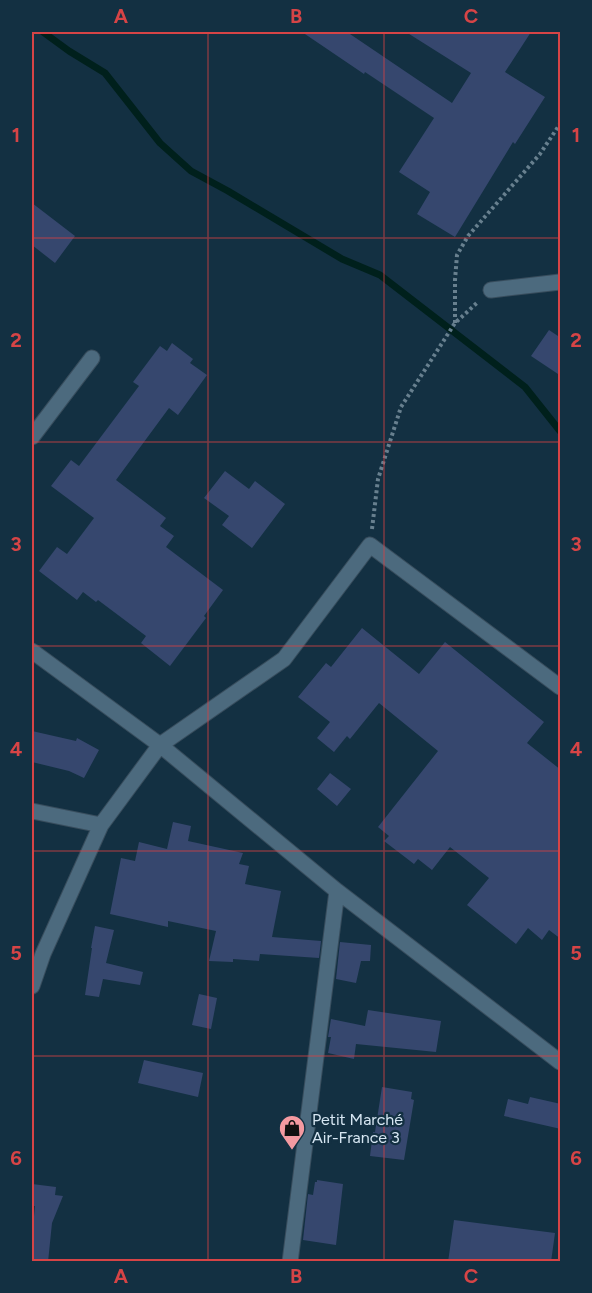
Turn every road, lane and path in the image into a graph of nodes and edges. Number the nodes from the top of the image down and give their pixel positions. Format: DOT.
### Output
graph roads {
  1 [pos="561,124"];
  2 [pos="561,282"];
  3 [pos="491,290"];
  4 [pos="456,323"];
  5 [pos="92,358"];
  6 [pos="32,437"];
  7 [pos="370,545"];
  8 [pos="32,651"];
  9 [pos="561,687"];
  10 [pos="160,745"];
  11 [pos="32,811"];
  12 [pos="101,825"];
  13 [pos="337,891"];
  14 [pos="32,986"];
  15 [pos="561,1062"];
  16 [pos="290,1262"];
  1 -- 4 [label="path"];
  2 -- 3 [label="street"];
  3 -- 4 [label="path"];
  4 -- 7 [label="path"];
  5 -- 6 [label="street"];
  7 -- 9 [label="street"];
  7 -- 10 [label="street"];
  8 -- 10 [label="street"];
  10 -- 12 [label="street"];
  10 -- 13 [label="street"];
  11 -- 12 [label="street"];
  12 -- 14 [label="street"];
  13 -- 15 [label="street"];
  13 -- 16 [label="street"];
}
